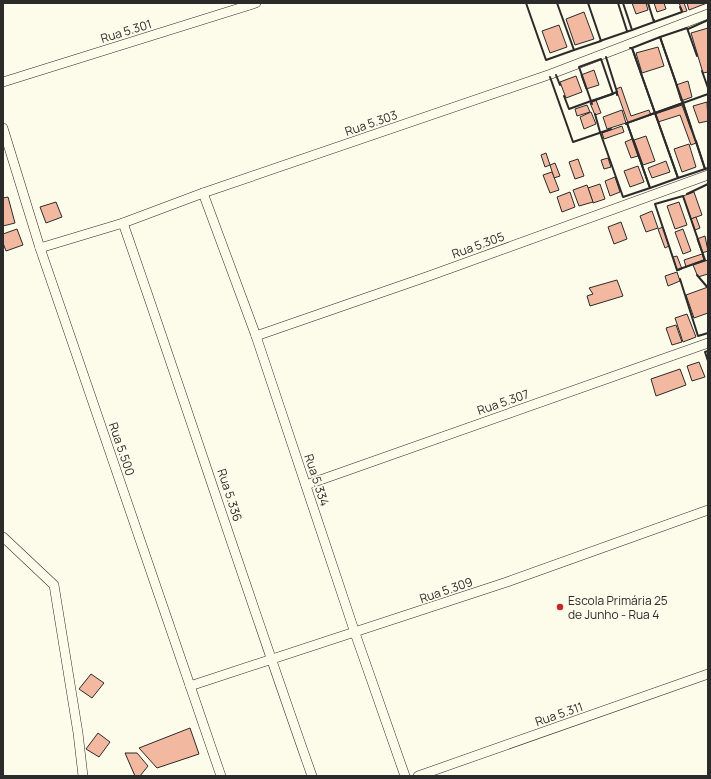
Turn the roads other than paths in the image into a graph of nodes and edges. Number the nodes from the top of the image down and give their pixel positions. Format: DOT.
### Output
graph roads {
  1 [pos="256,3"];
  2 [pos="708,14"];
  3 [pos="3,82"];
  4 [pos="3,128"];
  5 [pos="708,175"];
  6 [pos="203,193"];
  7 [pos="123,223"];
  8 [pos="40,248"];
  9 [pos="256,336"];
  10 [pos="708,343"];
  11 [pos="306,485"];
  12 [pos="708,510"];
  13 [pos="3,537"];
  14 [pos="355,633"];
  15 [pos="271,659"];
  16 [pos="708,674"];
  17 [pos="190,686"];
  18 [pos="83,776"];
  19 [pos="221,776"];
  20 [pos="312,776"];
  21 [pos="405,776"];
  22 [pos="418,776"];
  1 -- 3 [label="street, Rua 5.301"];
  2 -- 6 [label="street, Rua 5.303"];
  4 -- 8 [label="street, Rua 5.500"];
  5 -- 9 [label="street, Rua 5.305"];
  6 -- 7 [label="street, Rua 5.303"];
  6 -- 9 [label="street, Rua 5.334"];
  7 -- 8 [label="street, Rua 5.303"];
  7 -- 15 [label="street, Rua 5.336"];
  8 -- 17 [label="street, Rua 5.500"];
  9 -- 11 [label="street, Rua 5.334"];
  10 -- 11 [label="street, Rua 5.307"];
  11 -- 14 [label="street, Rua 5.334"];
  12 -- 14 [label="street, Rua 5.309"];
  13 -- 18 [label="street"];
  14 -- 15 [label="street, Rua 5.309"];
  14 -- 21 [label="street, Rua 5.334"];
  15 -- 17 [label="street, Rua 5.309"];
  15 -- 20 [label="street, Rua 5.336"];
  16 -- 22 [label="street, Rua 5.311"];
  17 -- 19 [label="street, Rua 5.500"];
}
